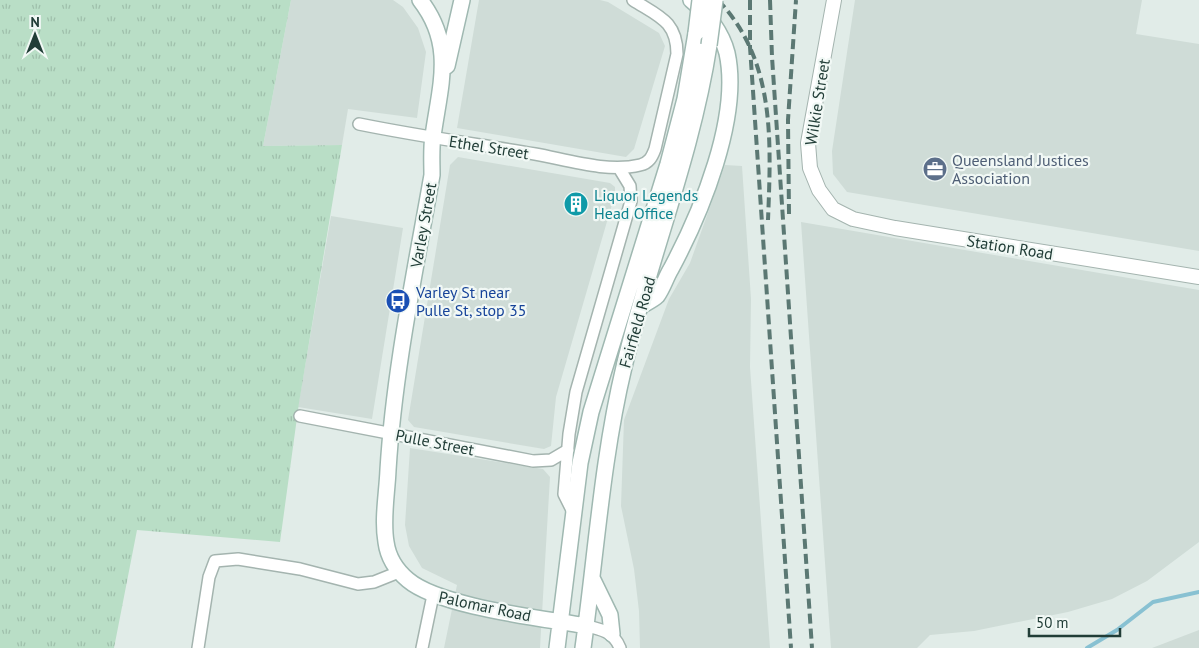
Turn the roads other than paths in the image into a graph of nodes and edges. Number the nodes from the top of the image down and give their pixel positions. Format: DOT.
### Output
graph roads {
  1 [pos="420,0"];
  2 [pos="462,0"];
  3 [pos="633,0"];
  4 [pos="691,0"];
  5 [pos="700,0"];
  6 [pos="715,0"];
  7 [pos="834,0"];
  8 [pos="441,89"];
  9 [pos="359,124"];
  10 [pos="432,139"];
  11 [pos="618,168"];
  12 [pos="826,201"];
  13 [pos="1199,277"];
  14 [pos="641,306"];
  15 [pos="300,416"];
  16 [pos="390,433"];
  17 [pos="568,450"];
  18 [pos="574,514"];
  19 [pos="399,572"];
  20 [pos="592,578"];
  21 [pos="433,595"];
  22 [pos="560,621"];
  23 [pos="586,626"];
  24 [pos="612,634"];
  25 [pos="198,648"];
  26 [pos="422,648"];
  27 [pos="557,648"];
  28 [pos="583,648"];
  29 [pos="620,648"];
  1 -- 8 [label="main road, Varley Street"];
  2 -- 8 [label="main road"];
  3 -- 11 [label="street"];
  4 -- 14 [label="main road"];
  5 -- 18 [label="main road, Fairfield Road, bridge"];
  6 -- 14 [label="main road, Fairfield Road, bridge"];
  7 -- 12 [label="street, Wilkie Street"];
  8 -- 10 [label="main road, Varley Street"];
  9 -- 10 [label="street, Ethel Street"];
  10 -- 11 [label="street, Ethel Street"];
  10 -- 16 [label="main road, Varley Street"];
  11 -- 17 [label="street"];
  12 -- 13 [label="street, Station Road"];
  14 -- 20 [label="main road, Fairfield Road"];
  15 -- 16 [label="street, Pulle Street"];
  16 -- 17 [label="street, Pulle Street"];
  16 -- 19 [label="main road, Varley Street"];
  17 -- 18 [label="street"];
  18 -- 22 [label="main road, Fairfield Road"];
  19 -- 21 [label="main road, Palomar Road"];
  19 -- 25 [label="street"];
  20 -- 23 [label="main road, Fairfield Road"];
  20 -- 24 [label="main road"];
  21 -- 22 [label="main road, Palomar Road"];
  21 -- 26 [label="street"];
  22 -- 23 [label="main road, Palomar Road"];
  22 -- 27 [label="main road, Fairfield Road"];
  23 -- 24 [label="street"];
  23 -- 28 [label="main road, Fairfield Road"];
  24 -- 29 [label="street"];
}
